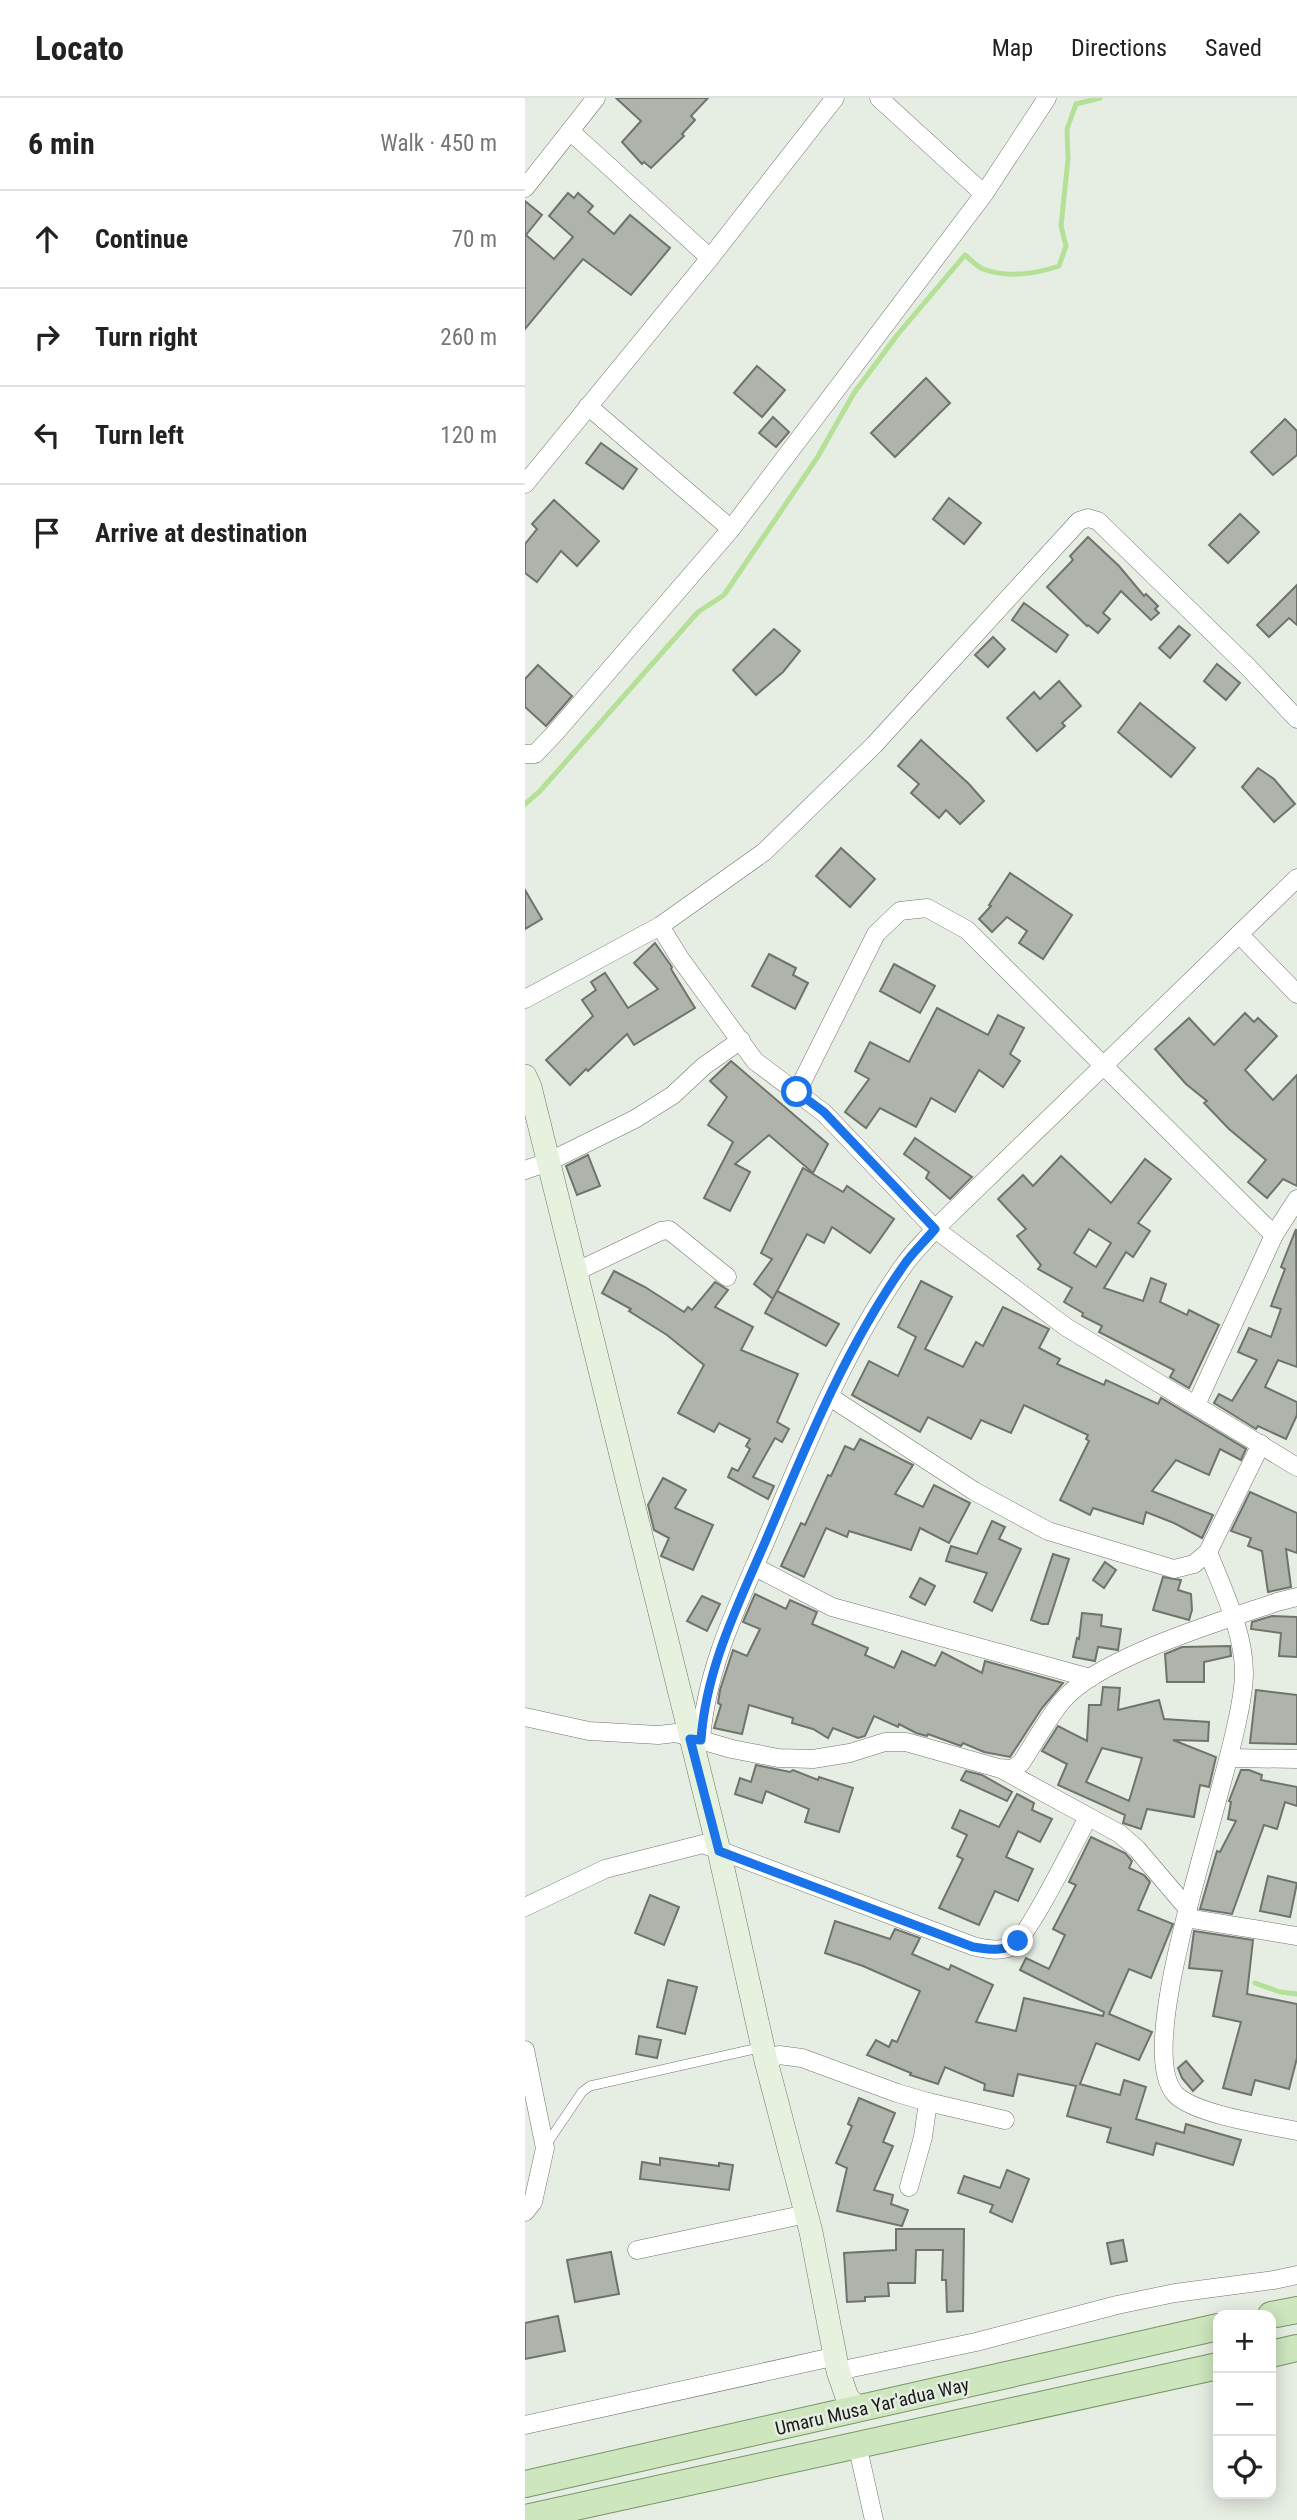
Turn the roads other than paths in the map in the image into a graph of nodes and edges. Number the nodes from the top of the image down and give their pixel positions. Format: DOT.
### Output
graph roads {
  1 [pos="596,98"];
  2 [pos="835,98"];
  3 [pos="879,98"];
  4 [pos="1047,98"];
  5 [pos="570,131"];
  6 [pos="525,188"];
  7 [pos="984,194"];
  8 [pos="710,258"];
  9 [pos="588,407"];
  10 [pos="525,484"];
  11 [pos="731,529"];
  12 [pos="1297,719"];
  13 [pos="525,754"];
  14 [pos="1297,878"];
  15 [pos="660,926"];
  16 [pos="1239,934"];
  17 [pos="1297,994"];
  18 [pos="525,999"];
  19 [pos="741,1040"];
  20 [pos="1104,1065"];
  21 [pos="525,1076"];
  22 [pos="797,1092"];
  23 [pos="525,1136"];
  24 [pos="535,1166"];
  25 [pos="1297,1199"];
  26 [pos="935,1229"];
  27 [pos="1274,1235"];
  28 [pos="575,1272"];
  29 [pos="727,1277"];
  30 [pos="830,1398"];
  31 [pos="1196,1405"];
  32 [pos="1261,1444"];
  33 [pos="1297,1467"];
  34 [pos="1208,1552"];
  35 [pos="755,1567"];
  36 [pos="1297,1597"];
  37 [pos="1234,1617"];
  38 [pos="1090,1678"];
  39 [pos="525,1717"];
  40 [pos="689,1737"];
  41 [pos="1229,1758"];
  42 [pos="1297,1759"];
  43 [pos="998,1768"];
  44 [pos="1088,1817"];
  45 [pos="711,1848"];
  46 [pos="525,1907"];
  47 [pos="1187,1913"];
  48 [pos="1297,1936"];
  49 [pos="525,2050"];
  50 [pos="760,2055"];
  51 [pos="928,2102"];
  52 [pos="1005,2120"];
  53 [pos="1297,2130"];
  54 [pos="545,2148"];
  55 [pos="909,2187"];
  56 [pos="525,2212"];
  57 [pos="797,2217"];
  58 [pos="638,2250"];
  59 [pos="1297,2274"];
  60 [pos="1297,2310"];
  61 [pos="1276,2314"];
  62 [pos="1213,2328"];
  63 [pos="1297,2348"];
  64 [pos="1276,2353"];
  65 [pos="833,2364"];
  66 [pos="1213,2367"];
  67 [pos="858,2409"];
  68 [pos="830,2415"];
  69 [pos="525,2425"];
  70 [pos="856,2444"];
  71 [pos="525,2484"];
  72 [pos="525,2518"];
  73 [pos="874,2520"];
  1 -- 5 [label="street"];
  2 -- 8 [label="street"];
  3 -- 7 [label="street"];
  4 -- 7 [label="street"];
  5 -- 6 [label="street"];
  5 -- 8 [label="street"];
  7 -- 11 [label="street"];
  8 -- 9 [label="street"];
  9 -- 10 [label="street"];
  9 -- 11 [label="street"];
  11 -- 13 [label="street"];
  12 -- 15 [label="street"];
  14 -- 16 [label="street"];
  15 -- 18 [label="street"];
  15 -- 19 [label="street"];
  16 -- 17 [label="street"];
  16 -- 20 [label="street"];
  19 -- 22 [label="street"];
  19 -- 24 [label="street"];
  20 -- 22 [label="street"];
  20 -- 26 [label="street"];
  20 -- 27 [label="street"];
  21 -- 24 [label="main road"];
  22 -- 26 [label="street"];
  23 -- 24 [label="main road"];
  24 -- 28 [label="main road"];
  24 -- 40 [label="main road"];
  25 -- 27 [label="street"];
  26 -- 30 [label="street"];
  26 -- 31 [label="street"];
  27 -- 31 [label="street"];
  28 -- 29 [label="street"];
  28 -- 40 [label="main road"];
  30 -- 34 [label="street"];
  30 -- 35 [label="street"];
  31 -- 32 [label="street"];
  32 -- 33 [label="street"];
  32 -- 34 [label="street"];
  34 -- 37 [label="street"];
  35 -- 38 [label="street"];
  35 -- 40 [label="street"];
  36 -- 37 [label="street"];
  37 -- 38 [label="street"];
  37 -- 41 [label="street"];
  38 -- 43 [label="street"];
  39 -- 40 [label="street"];
  40 -- 43 [label="street"];
  40 -- 45 [label="main road"];
  41 -- 42 [label="street"];
  41 -- 47 [label="street"];
  43 -- 44 [label="street"];
  44 -- 45 [label="street"];
  44 -- 47 [label="street"];
  45 -- 46 [label="street"];
  45 -- 50 [label="main road"];
  47 -- 48 [label="street"];
  47 -- 53 [label="street"];
  49 -- 54 [label="street"];
  50 -- 51 [label="street"];
  50 -- 54 [label="lane"];
  50 -- 57 [label="main road"];
  50 -- 65 [label="main road"];
  51 -- 52 [label="street"];
  51 -- 55 [label="street"];
  54 -- 56 [label="street"];
  57 -- 58 [label="street"];
  57 -- 65 [label="main road"];
  59 -- 65 [label="street"];
  60 -- 61 [label="main road"];
  62 -- 67 [label="main road, Umaru Musa Yar'adua Way"];
  63 -- 64 [label="main road"];
  65 -- 67 [label="main road"];
  65 -- 68 [label="main road"];
  65 -- 69 [label="street"];
  66 -- 70 [label="main road, Umaru Musa Yar'adua Way"];
  67 -- 68 [label="main road, Umaru Musa Yar'adua Way"];
  68 -- 71 [label="main road, Umaru Musa Yar'adua Way"];
  70 -- 72 [label="main road, Umaru Musa Yar'adua Way"];
  70 -- 73 [label="street"];
}
